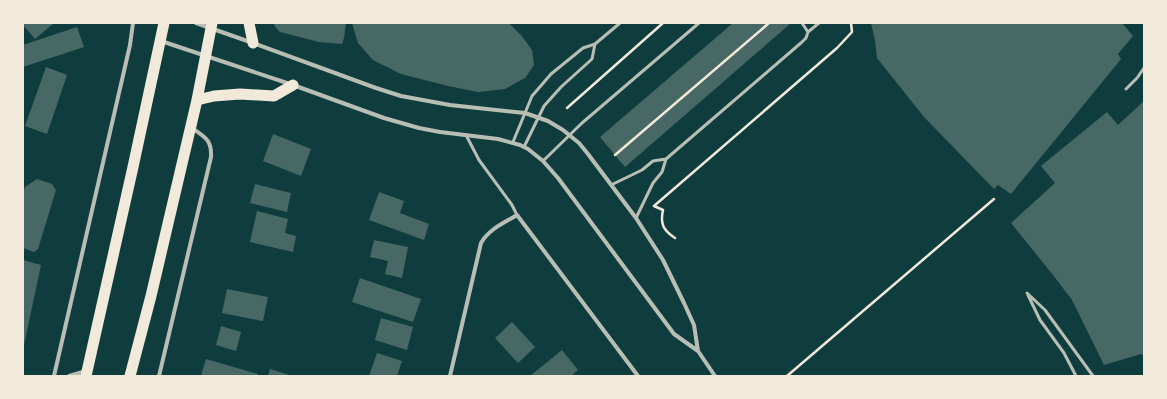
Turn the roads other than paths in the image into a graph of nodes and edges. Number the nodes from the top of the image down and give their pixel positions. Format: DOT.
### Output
graph roads {
  1 [pos="133,23"];
  2 [pos="164,23"];
  3 [pos="196,23"];
  4 [pos="249,23"];
  5 [pos="620,23"];
  6 [pos="699,23"];
  7 [pos="802,23"];
  8 [pos="819,23"];
  9 [pos="212,25"];
  10 [pos="808,32"];
  11 [pos="160,41"];
  12 [pos="253,43"];
  13 [pos="596,44"];
  14 [pos="206,56"];
  15 [pos="1144,68"];
  16 [pos="1144,75"];
  17 [pos="1137,78"];
  18 [pos="293,85"];
  19 [pos="1126,89"];
  20 [pos="197,100"];
  21 [pos="525,113"];
  22 [pos="538,117"];
  23 [pos="190,127"];
  24 [pos="466,135"];
  25 [pos="570,135"];
  26 [pos="513,142"];
  27 [pos="524,147"];
  28 [pos="666,159"];
  29 [pos="543,161"];
  30 [pos="611,185"];
  31 [pos="517,215"];
  32 [pos="636,218"];
  33 [pos="698,352"];
  34 [pos="87,373"];
  35 [pos="54,376"];
  36 [pos="69,376"];
  37 [pos="130,376"];
  38 [pos="158,376"];
  39 [pos="450,376"];
  40 [pos="638,376"];
  41 [pos="715,376"];
  42 [pos="1076,376"];
  43 [pos="1093,376"];
  1 -- 35 [label="street"];
  2 -- 11 [label="highway"];
  3 -- 9 [label="street"];
  4 -- 12 [label="highway"];
  5 -- 13 [label="lane"];
  6 -- 25 [label="lane"];
  7 -- 10 [label="lane"];
  8 -- 10 [label="lane"];
  9 -- 12 [label="street"];
  9 -- 14 [label="highway"];
  10 -- 28 [label="lane"];
  11 -- 14 [label="street"];
  11 -- 34 [label="highway"];
  12 -- 21 [label="street"];
  13 -- 21 [label="lane"];
  13 -- 22 [label="lane"];
  14 -- 18 [label="street"];
  14 -- 20 [label="highway"];
  15 -- 17 [label="lane"];
  16 -- 17 [label="lane"];
  17 -- 19 [label="lane"];
  18 -- 20 [label="highway"];
  18 -- 24 [label="street"];
  20 -- 23 [label="highway"];
  21 -- 22 [label="street"];
  21 -- 26 [label="lane"];
  22 -- 25 [label="street"];
  22 -- 27 [label="lane"];
  23 -- 37 [label="highway"];
  23 -- 38 [label="street"];
  24 -- 26 [label="street"];
  24 -- 31 [label="lane"];
  25 -- 29 [label="lane"];
  25 -- 30 [label="street"];
  26 -- 27 [label="street"];
  27 -- 29 [label="street"];
  28 -- 30 [label="lane"];
  28 -- 32 [label="lane"];
  29 -- 33 [label="street"];
  30 -- 32 [label="street"];
  31 -- 39 [label="street"];
  31 -- 40 [label="street"];
  32 -- 33 [label="street"];
  33 -- 41 [label="street"];
  34 -- 36 [label="street"];
  42 -- 43 [label="lane"];
}
